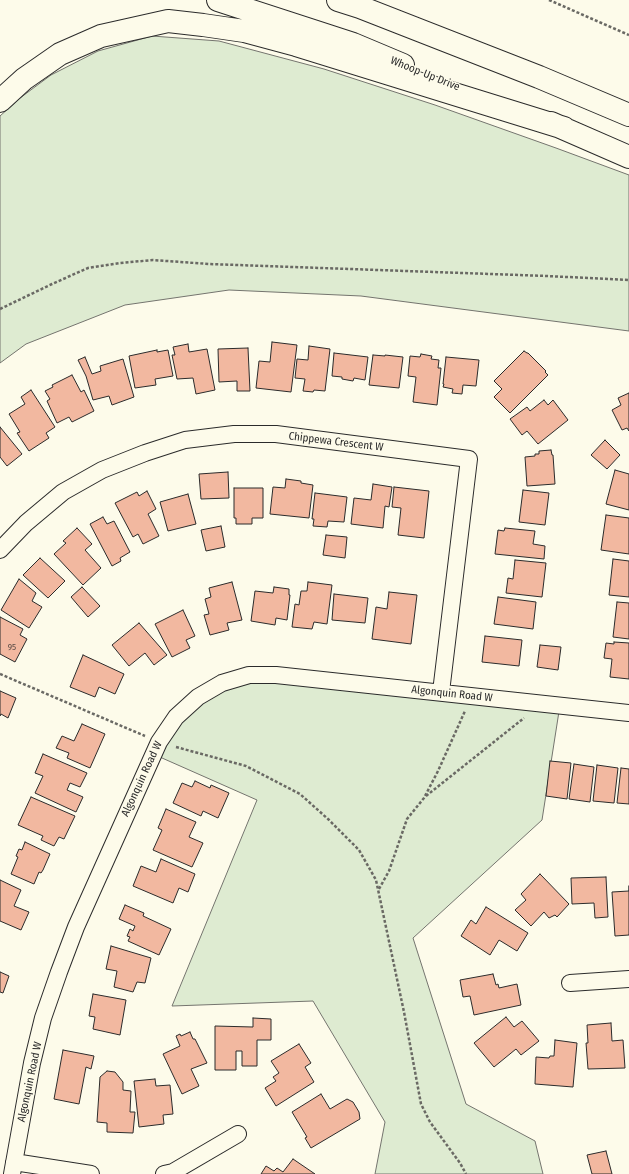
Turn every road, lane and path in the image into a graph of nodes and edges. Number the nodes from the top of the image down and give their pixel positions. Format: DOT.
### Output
graph roads {
  1 [pos="218,0"];
  2 [pos="338,0"];
  3 [pos="549,0"];
  4 [pos="352,3"];
  5 [pos="629,35"];
  6 [pos="0,101"];
  7 [pos="629,115"];
  8 [pos="564,128"];
  9 [pos="629,157"];
  10 [pos="629,280"];
  11 [pos="0,309"];
  12 [pos="0,550"];
  13 [pos="0,674"];
  14 [pos="440,692"];
  15 [pos="471,696"];
  16 [pos="542,703"];
  17 [pos="629,712"];
  18 [pos="158,742"];
  19 [pos="424,798"];
  20 [pos="378,890"];
  21 [pos="629,979"];
  22 [pos="570,983"];
  23 [pos="238,1134"];
  24 [pos="13,1168"];
  25 [pos="91,1174"];
  26 [pos="164,1174"];
  27 [pos="466,1174"];
  1 -- 8 [label="highway, Whoop-Up Drive"];
  2 -- 4 [label="highway"];
  3 -- 5 [label="path"];
  4 -- 7 [label="highway"];
  6 -- 8 [label="highway"];
  8 -- 9 [label="highway, Whoop-Up Drive"];
  10 -- 11 [label="path"];
  12 -- 14 [label="street, Chippewa Crescent W"];
  13 -- 18 [label="path"];
  14 -- 15 [label="street, Algonquin Road W"];
  14 -- 18 [label="street, Algonquin Road W"];
  15 -- 16 [label="street, Algonquin Road W"];
  15 -- 19 [label="path"];
  16 -- 17 [label="street, Algonquin Road W"];
  16 -- 19 [label="path"];
  18 -- 20 [label="path"];
  18 -- 24 [label="street, Algonquin Road W"];
  19 -- 20 [label="path"];
  20 -- 27 [label="path"];
  21 -- 22 [label="street"];
  23 -- 26 [label="street"];
  24 -- 25 [label="street"];
}
